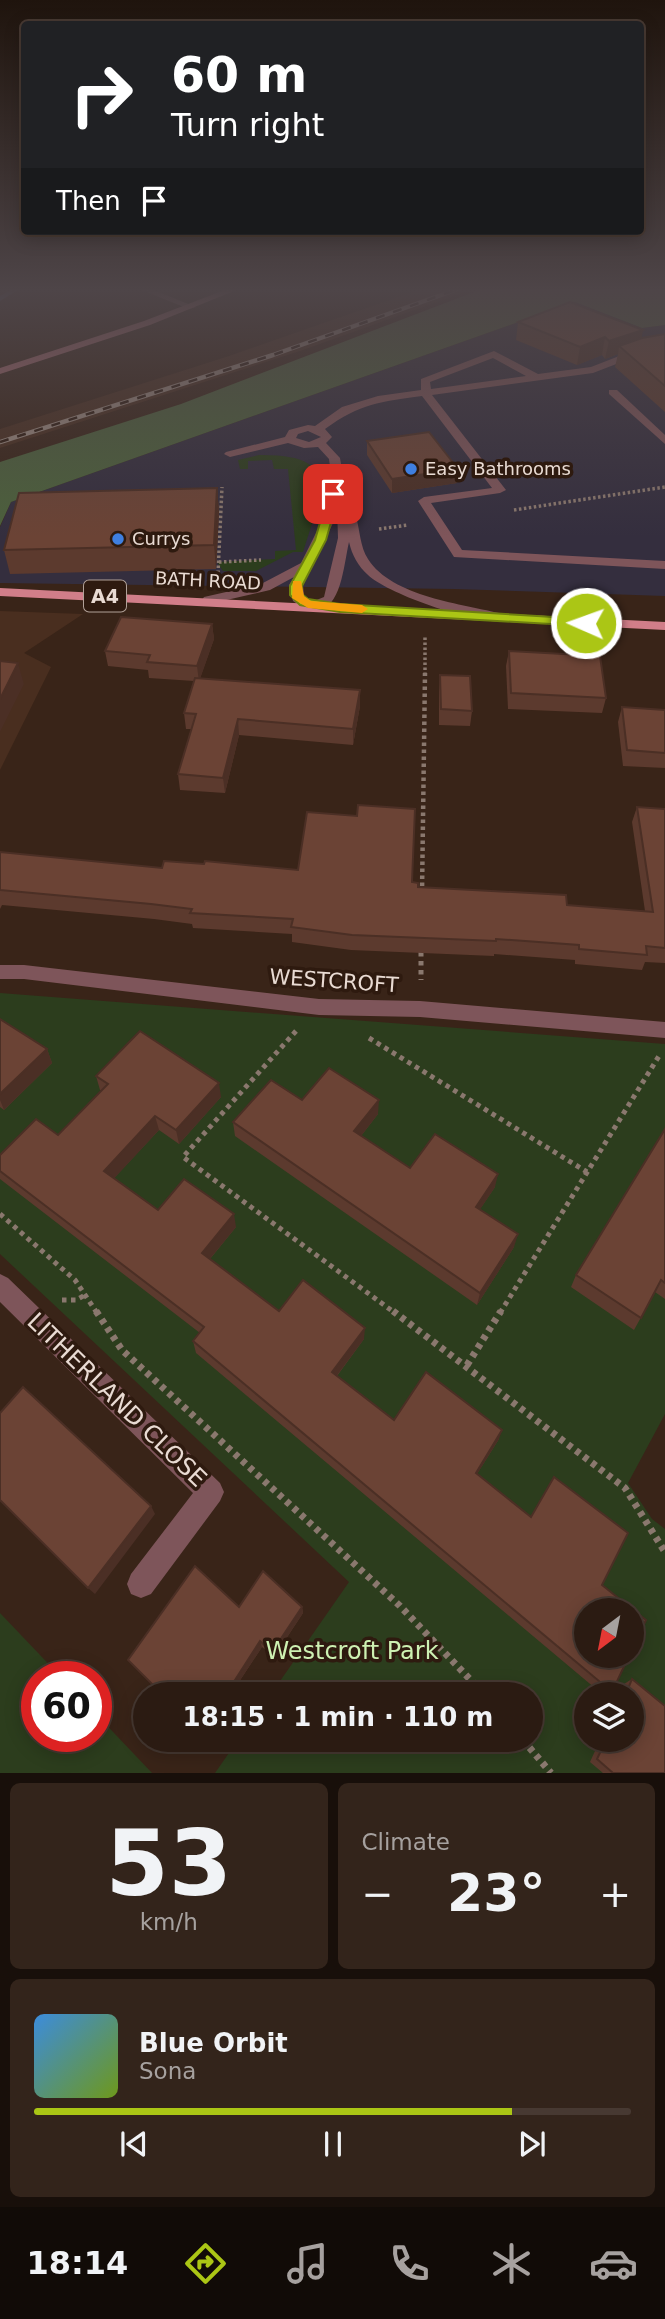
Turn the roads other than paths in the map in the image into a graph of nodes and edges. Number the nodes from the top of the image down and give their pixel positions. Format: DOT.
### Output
graph roads {
  1 [pos="447,372"];
  2 [pos="526,372"];
  3 [pos="581,372"];
  4 [pos="537,378"];
  5 [pos="424,391"];
  6 [pos="613,392"];
  7 [pos="318,429"];
  8 [pos="290,439"];
  9 [pos="665,441"];
  10 [pos="320,443"];
  11 [pos="230,454"];
  12 [pos="337,474"];
  13 [pos="306,565"];
  14 [pos="665,565"];
  15 [pos="0,592"];
  16 [pos="209,600"];
  17 [pos="318,606"];
  18 [pos="514,620"];
  19 [pos="665,626"];
  20 [pos="0,972"];
  21 [pos="665,1030"];
  22 [pos="0,1286"];
  23 [pos="141,1584"];
  1 -- 5 [label="street"];
  2 -- 4 [label="street"];
  3 -- 4 [label="street"];
  4 -- 5 [label="street"];
  5 -- 7 [label="street"];
  5 -- 14 [label="street"];
  6 -- 9 [label="street"];
  7 -- 8 [label="street"];
  7 -- 10 [label="street"];
  8 -- 10 [label="street"];
  8 -- 11 [label="street"];
  10 -- 12 [label="street"];
  12 -- 13 [label="street"];
  12 -- 17 [label="street"];
  12 -- 18 [label="street"];
  13 -- 16 [label="street"];
  13 -- 17 [label="street"];
  15 -- 16 [label="main road, BATH ROAD / A4"];
  16 -- 17 [label="main road, BATH ROAD / A4"];
  17 -- 18 [label="main road, BATH ROAD / A4"];
  18 -- 19 [label="main road, BATH ROAD / A4"];
  20 -- 21 [label="street, WESTCROFT"];
  22 -- 23 [label="street, LITHERLAND CLOSE"];
}
